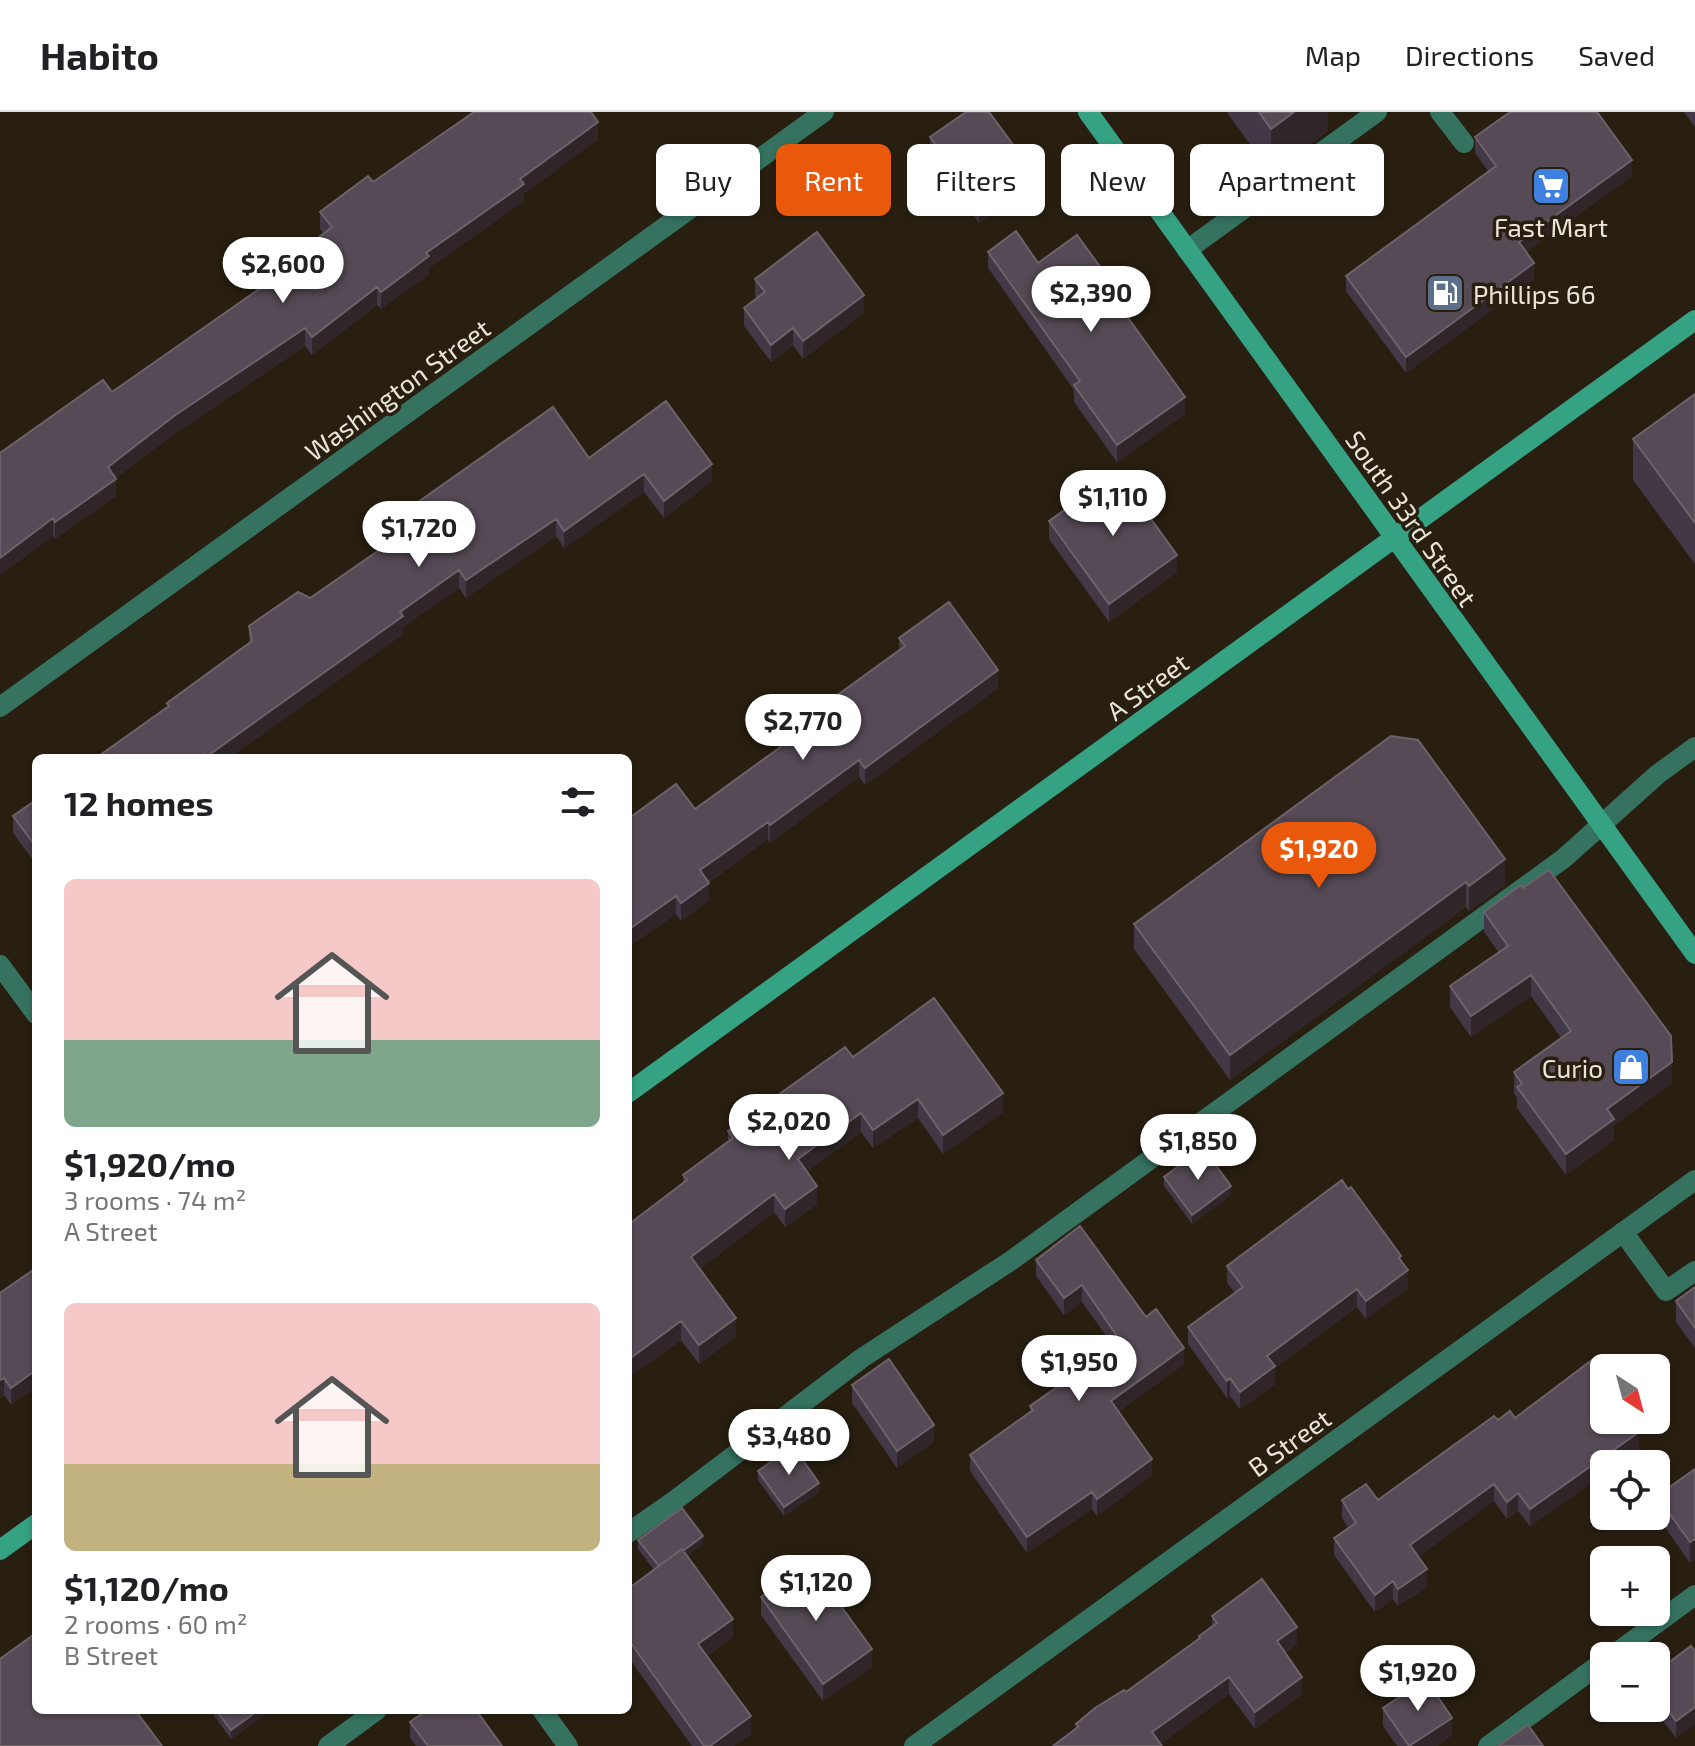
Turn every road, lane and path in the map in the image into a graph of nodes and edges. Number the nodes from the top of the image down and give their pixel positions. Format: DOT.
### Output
graph roads {
  1 [pos="824,112"];
  2 [pos="1088,112"];
  3 [pos="1377,112"];
  4 [pos="1440,112"];
  5 [pos="1464,143"];
  6 [pos="1187,250"];
  7 [pos="1695,320"];
  8 [pos="1395,539"];
  9 [pos="0,707"];
  10 [pos="1695,747"];
  11 [pos="1601,826"];
  12 [pos="1695,954"];
  13 [pos="0,965"];
  14 [pos="32,1009"];
  15 [pos="632,1090"];
  16 [pos="1695,1180"];
  17 [pos="1623,1232"];
  18 [pos="1695,1271"];
  19 [pos="32,1527"];
  20 [pos="632,1530"];
  21 [pos="0,1550"];
  22 [pos="1695,1595"];
  23 [pos="1631,1642"];
  24 [pos="1590,1671"];
  25 [pos="372,1714"];
  26 [pos="545,1714"];
  27 [pos="328,1746"];
  28 [pos="568,1746"];
  29 [pos="914,1746"];
  30 [pos="1488,1746"];
  1 -- 9 [label="street, Washington Street"];
  2 -- 6 [label="main road, South 33rd Street"];
  3 -- 6 [label="street"];
  4 -- 5 [label="street"];
  6 -- 8 [label="main road, South 33rd Street"];
  7 -- 8 [label="main road, A Street"];
  8 -- 11 [label="main road, South 33rd Street"];
  8 -- 15 [label="main road, A Street"];
  10 -- 11 [label="street"];
  11 -- 12 [label="main road, South 33rd Street"];
  11 -- 20 [label="street"];
  13 -- 14 [label="street"];
  16 -- 17 [label="street, B Street"];
  17 -- 18 [label="street"];
  17 -- 29 [label="street, B Street"];
  19 -- 21 [label="main road"];
  22 -- 23 [label="street"];
  24 -- 30 [label="street"];
  25 -- 27 [label="street"];
  26 -- 28 [label="street"];
}
